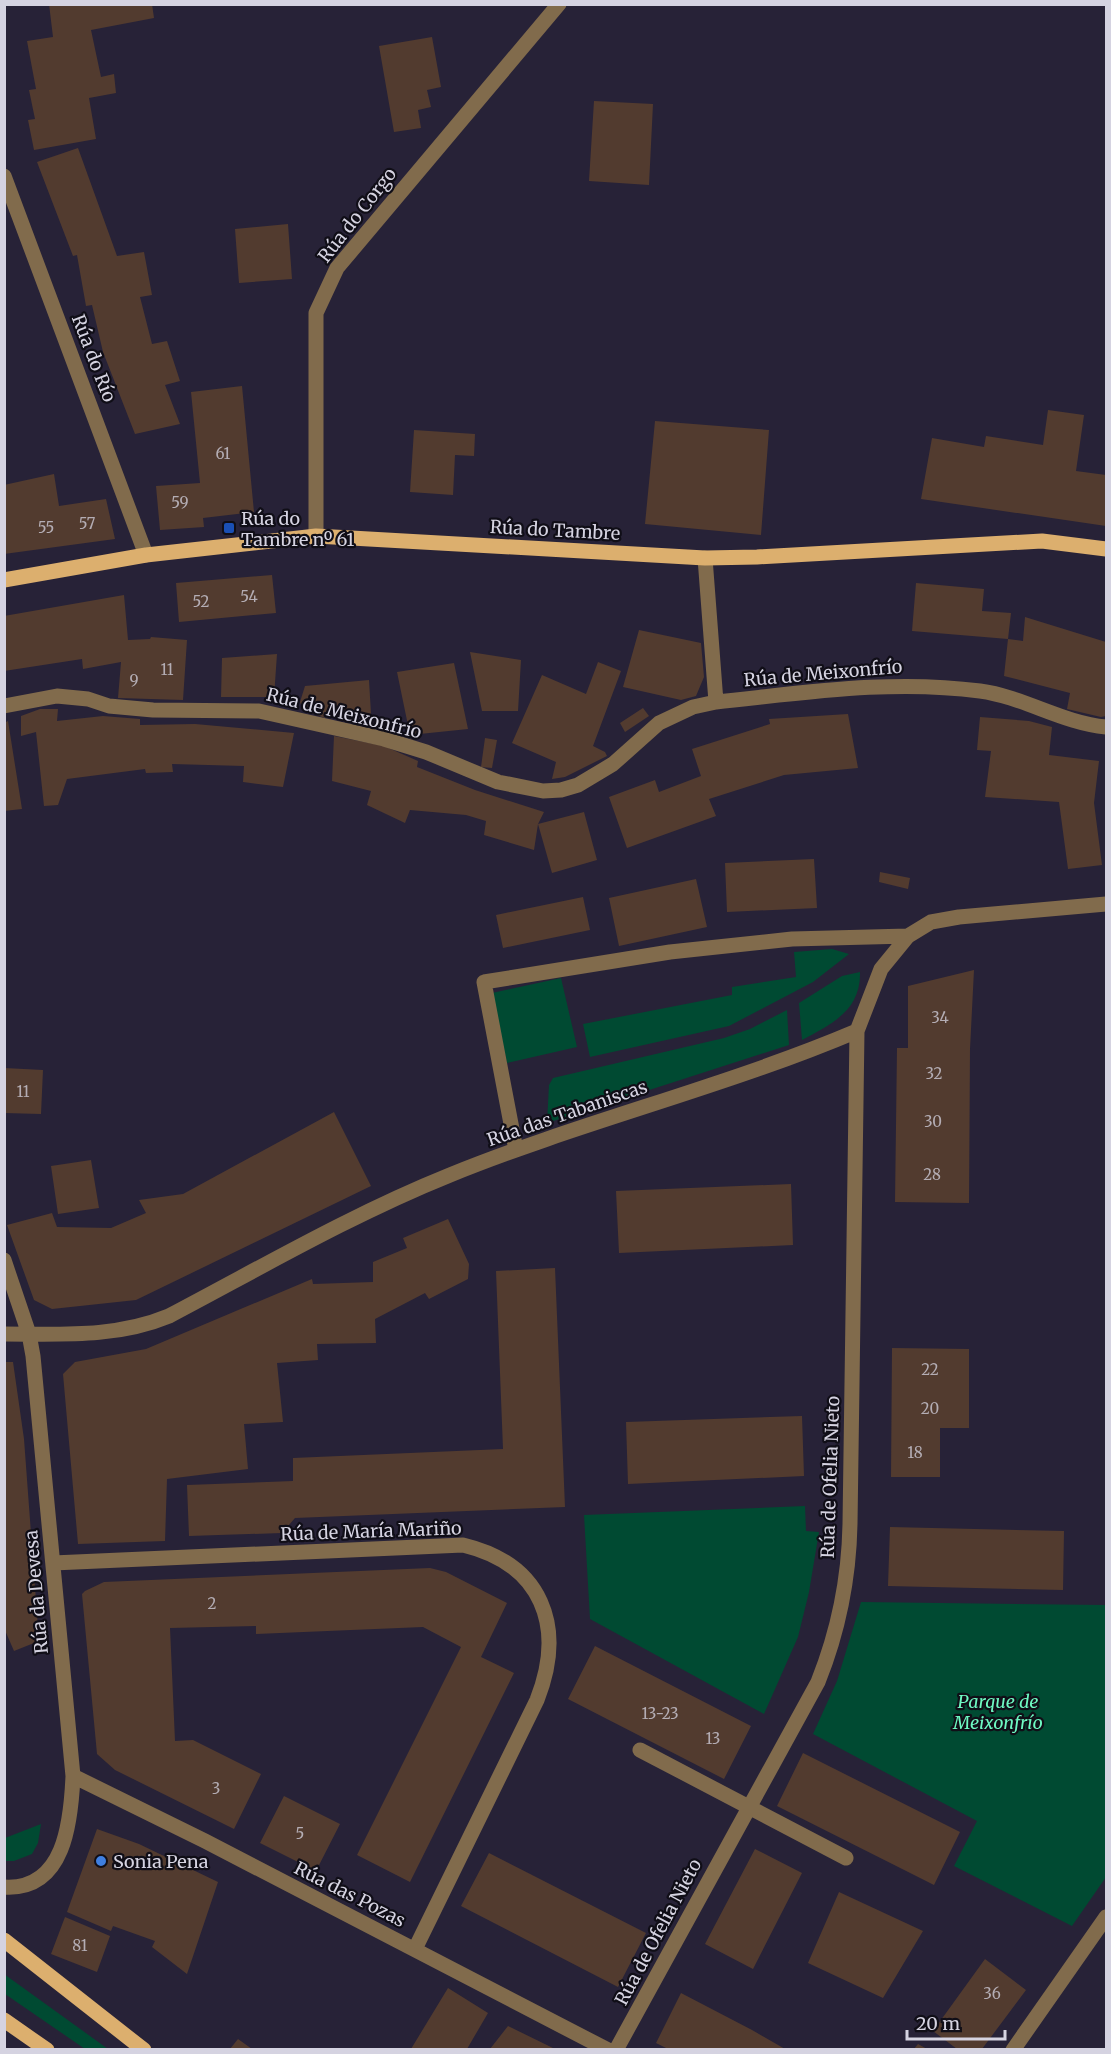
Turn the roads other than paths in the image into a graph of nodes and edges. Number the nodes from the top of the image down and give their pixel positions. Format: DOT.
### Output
graph roads {
  1 [pos="559,4"];
  2 [pos="4,176"];
  3 [pos="316,536"];
  4 [pos="1107,549"];
  5 [pos="146,555"];
  6 [pos="705,558"];
  7 [pos="4,580"];
  8 [pos="716,702"];
  9 [pos="4,706"];
  10 [pos="1107,727"];
  11 [pos="1107,904"];
  12 [pos="908,936"];
  13 [pos="857,1031"];
  14 [pos="516,1150"];
  15 [pos="4,1260"];
  16 [pos="4,1334"];
  17 [pos="30,1334"];
  18 [pos="53,1563"];
  19 [pos="640,1750"];
  20 [pos="73,1776"];
  21 [pos="748,1808"];
  22 [pos="846,1858"];
  23 [pos="4,1887"];
  24 [pos="1107,1917"];
  25 [pos="4,1940"];
  26 [pos="415,1949"];
  27 [pos="4,2020"];
  28 [pos="47,2049"];
  29 [pos="144,2049"];
  30 [pos="608,2049"];
  31 [pos="616,2049"];
  32 [pos="1013,2049"];
  1 -- 3 [label="street, Rúa do Corgo"];
  2 -- 5 [label="street, Rúa do Río"];
  3 -- 5 [label="main road, Rúa do Tambre"];
  3 -- 6 [label="main road, Rúa do Tambre"];
  4 -- 6 [label="main road, Rúa do Tambre"];
  5 -- 7 [label="main road, Rúa do Tambre"];
  6 -- 8 [label="street"];
  8 -- 9 [label="street, Rúa de Meixonfrío"];
  8 -- 10 [label="street, Rúa de Meixonfrío"];
  11 -- 12 [label="street"];
  12 -- 13 [label="street"];
  12 -- 14 [label="street"];
  13 -- 14 [label="street, Rúa das Tabaniscas"];
  13 -- 21 [label="street, Rúa de Ofelia Nieto"];
  14 -- 17 [label="street, Rúa das Tabaniscas"];
  15 -- 17 [label="street, Rúa da Devesa"];
  16 -- 17 [label="street, Rúa das Tabaniscas"];
  17 -- 18 [label="street, Rúa da Devesa"];
  18 -- 20 [label="street, Rúa da Devesa"];
  18 -- 26 [label="street, Rúa de María Mariño"];
  19 -- 21 [label="street"];
  20 -- 23 [label="street, Rúa da Devesa"];
  20 -- 26 [label="street, Rúa das Pozas"];
  21 -- 22 [label="street"];
  21 -- 31 [label="street, Rúa de Ofelia Nieto"];
  24 -- 32 [label="street"];
  25 -- 29 [label="main road"];
  26 -- 30 [label="street, Rúa das Pozas"];
  27 -- 28 [label="main road"];
}
